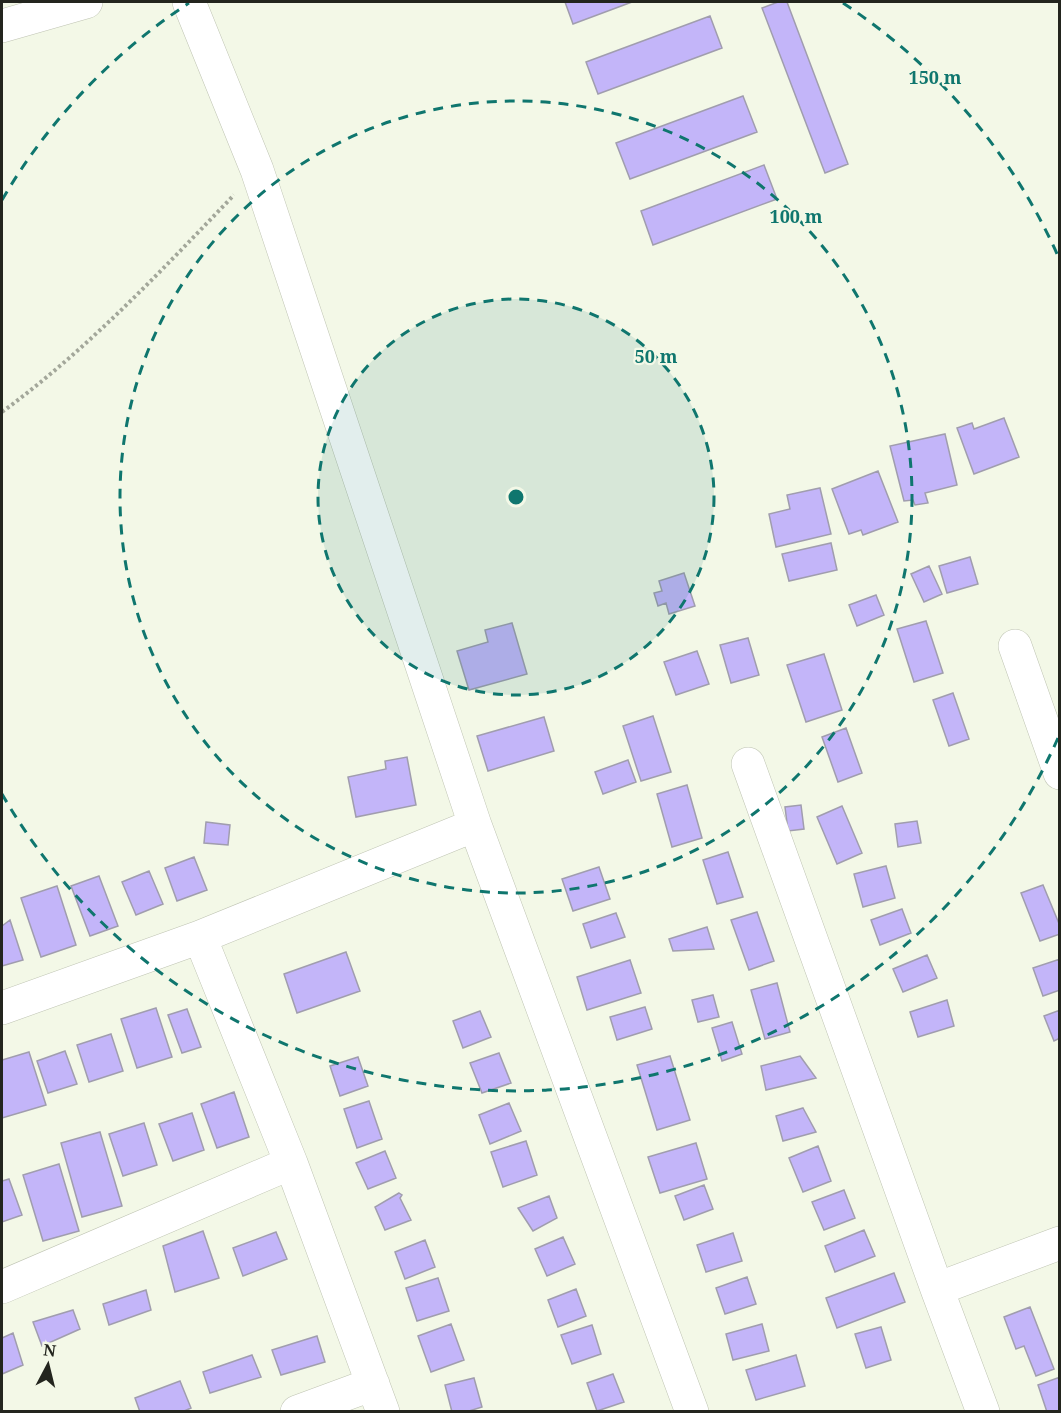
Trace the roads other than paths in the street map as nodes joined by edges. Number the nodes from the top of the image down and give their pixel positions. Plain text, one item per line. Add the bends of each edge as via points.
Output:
1 (86, 2) edge
2 (189, 2) edge
3 (2, 26) edge
4 (1015, 646) dead end
5 (748, 764) dead end
6 (1059, 773) edge
7 (475, 825) junction
8 (200, 937) junction
9 (2, 1008) edge
10 (291, 1163) junction
11 (1059, 1243) edge
12 (2, 1287) edge
13 (937, 1289) junction
14 (378, 1398) edge
15 (297, 1412) edge
16 (692, 1412) edge
17 (983, 1412) edge

1 - 3 street
2 - 7 street via 257,170
4 - 6 street
5 - 13 street
7 - 8 street
7 - 16 street
8 - 9 street
8 - 10 street
10 - 12 street
10 - 14 street
11 - 13 street
13 - 17 street
14 - 15 street

